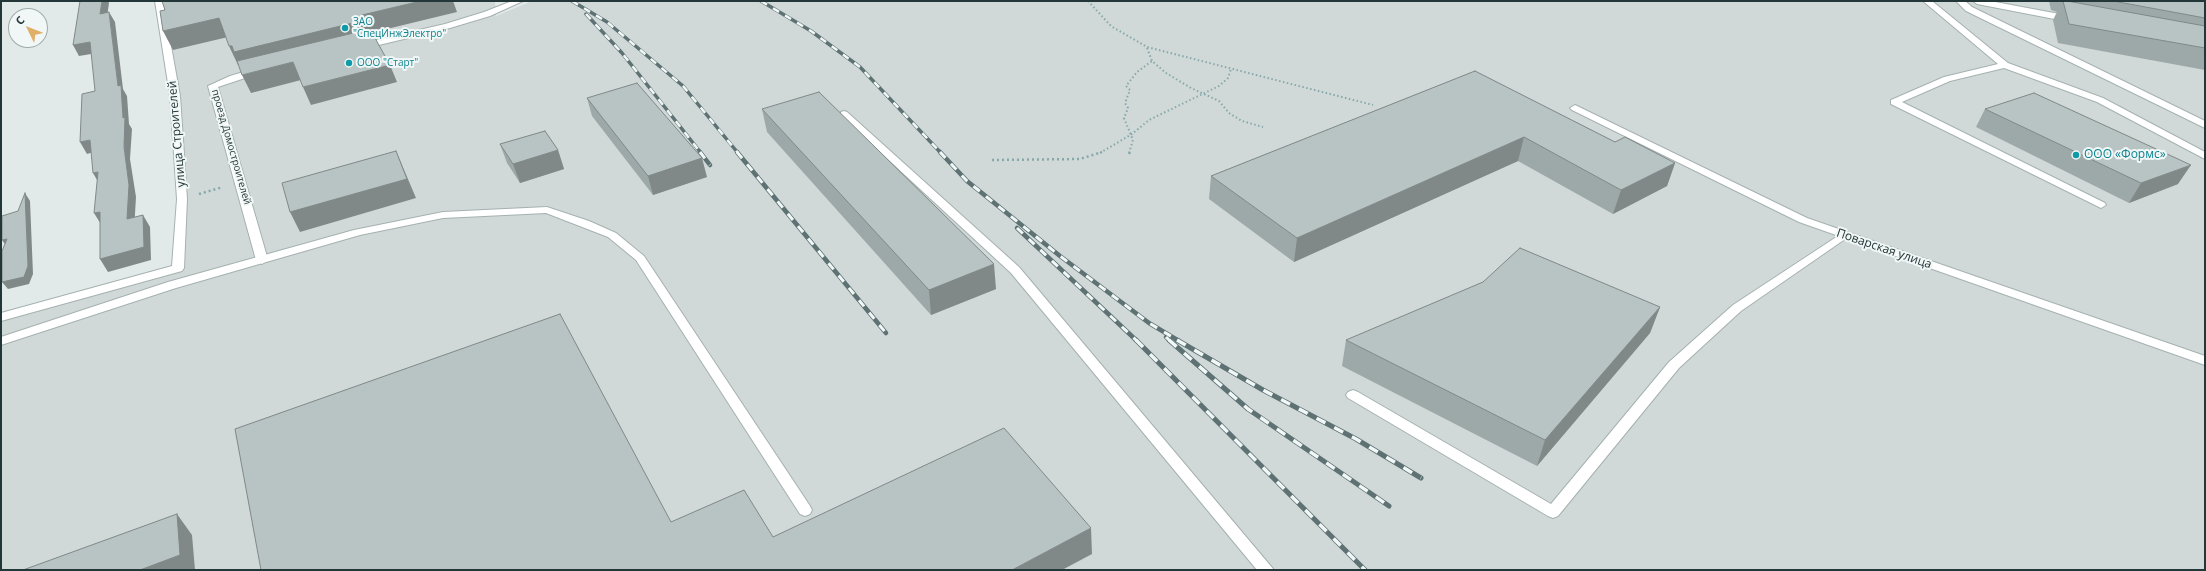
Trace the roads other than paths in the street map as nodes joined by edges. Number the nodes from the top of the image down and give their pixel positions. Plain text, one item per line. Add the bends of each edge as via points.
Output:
1 (158, 1) edge
2 (519, 1) edge
3 (1927, 1) edge
4 (1960, 1) edge
5 (1977, 1) edge
6 (2076, 20) edge
7 (350, 48) edge
8 (2005, 64) junction
9 (269, 68) edge
10 (1575, 108) dead end
11 (844, 114) edge
12 (2205, 125) edge
13 (2205, 156) edge
14 (2100, 205) dead end
15 (1844, 235) junction
16 (262, 259) junction
17 (1, 317) edge
18 (1, 341) edge
19 (2205, 361) edge
20 (1353, 395) dead end
21 (805, 510) dead end
22 (1266, 570) edge

1 - 17 street, улица Строителей via 175,96 182,199 178,268
2 - 7 street via 447,26
3 - 8 street
4 - 12 street via 1969,9
5 - 6 street
8 - 13 street via 2100,100
8 - 14 street via 1947,79 1894,102
9 - 16 street, проезд Домостроителей via 213,86
10 - 15 street, Поварская улица via 1803,220
11 - 22 street via 1015,270
15 - 19 street, Поварская улица
15 - 20 street via 1736,308 1674,366 1553,512
16 - 18 street
16 - 21 street via 358,232 443,215 547,210 612,235 640,258

